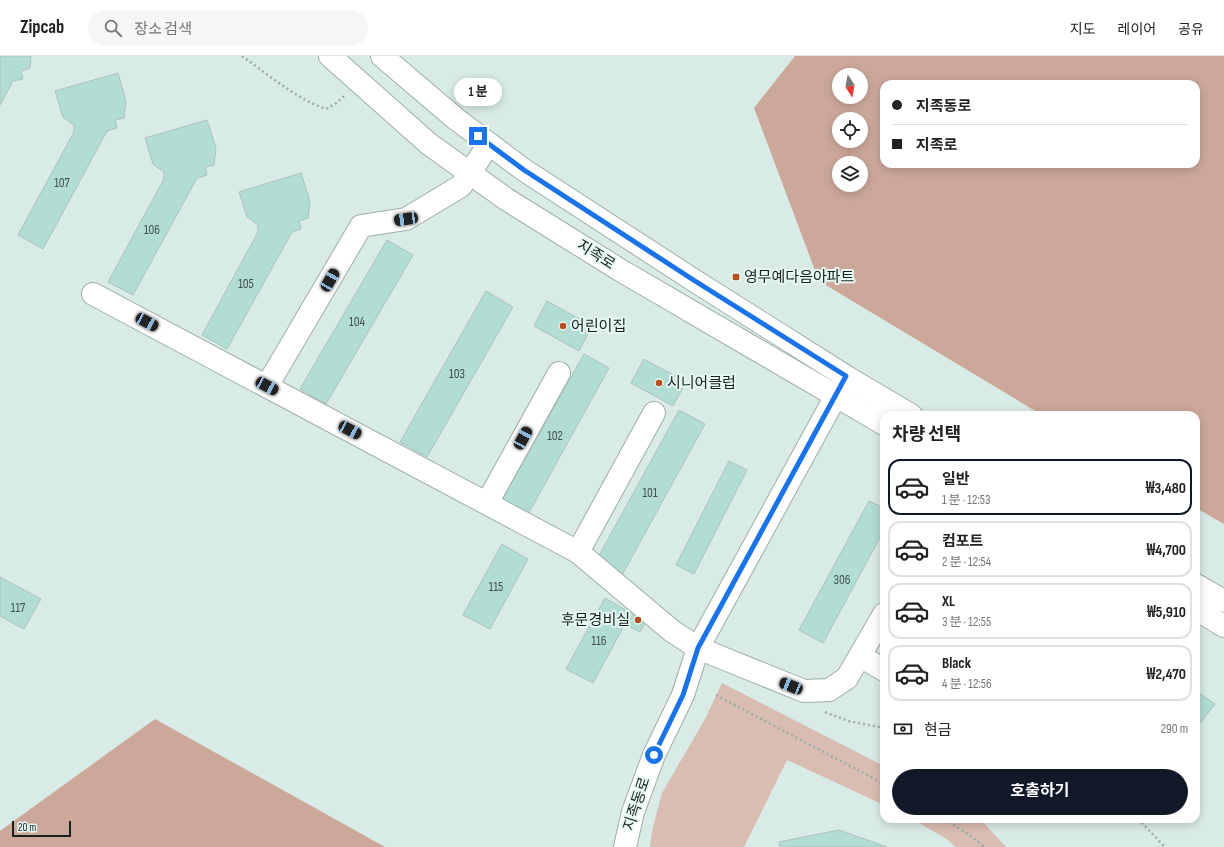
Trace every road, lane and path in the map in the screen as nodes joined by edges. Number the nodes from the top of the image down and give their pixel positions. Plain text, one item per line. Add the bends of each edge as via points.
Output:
1 (242, 56) edge
2 (330, 56) edge
3 (382, 56) edge
4 (358, 82) junction
5 (489, 144) junction
6 (470, 173) junction
7 (94, 294) dead end
8 (558, 373) dead end
9 (846, 376) junction
10 (267, 386) junction
11 (836, 396) junction
12 (904, 411) edge
13 (654, 413) dead end
14 (880, 422) edge
15 (487, 503) junction
16 (578, 552) junction
17 (1200, 587) edge
18 (1224, 601) edge
19 (1200, 611) edge
20 (880, 621) edge
21 (1224, 626) edge
22 (698, 648) junction
23 (860, 656) junction
24 (880, 668) edge
25 (716, 695) dead end
26 (819, 710) dead end
27 (880, 727) edge
28 (880, 782) edge
29 (951, 823) edge
30 (1142, 823) edge
31 (625, 847) edge
32 (984, 847) edge
33 (1165, 847) edge

1 - 4 path via 291,92 326,109 338,102
2 - 4 street, 지족로
3 - 5 street
4 - 6 street, 지족로 via 429,144
5 - 6 street
5 - 9 street via 524,170
6 - 10 street via 461,186 406,219 361,226
6 - 11 street, 지족로 via 506,199 620,270
7 - 10 street
8 - 15 street
9 - 11 street, 지족동로
9 - 12 street
10 - 15 street
11 - 14 street, 지족로
11 - 22 street, 지족동로
13 - 16 street
15 - 16 street
16 - 22 street via 672,631
17 - 18 street
19 - 21 street
20 - 23 street
22 - 23 street via 804,691 829,690 847,678
22 - 31 street, 지족동로 via 683,695 654,755 635,804
23 - 24 street
25 - 28 path
26 - 27 path via 848,721
29 - 32 path
30 - 33 path

